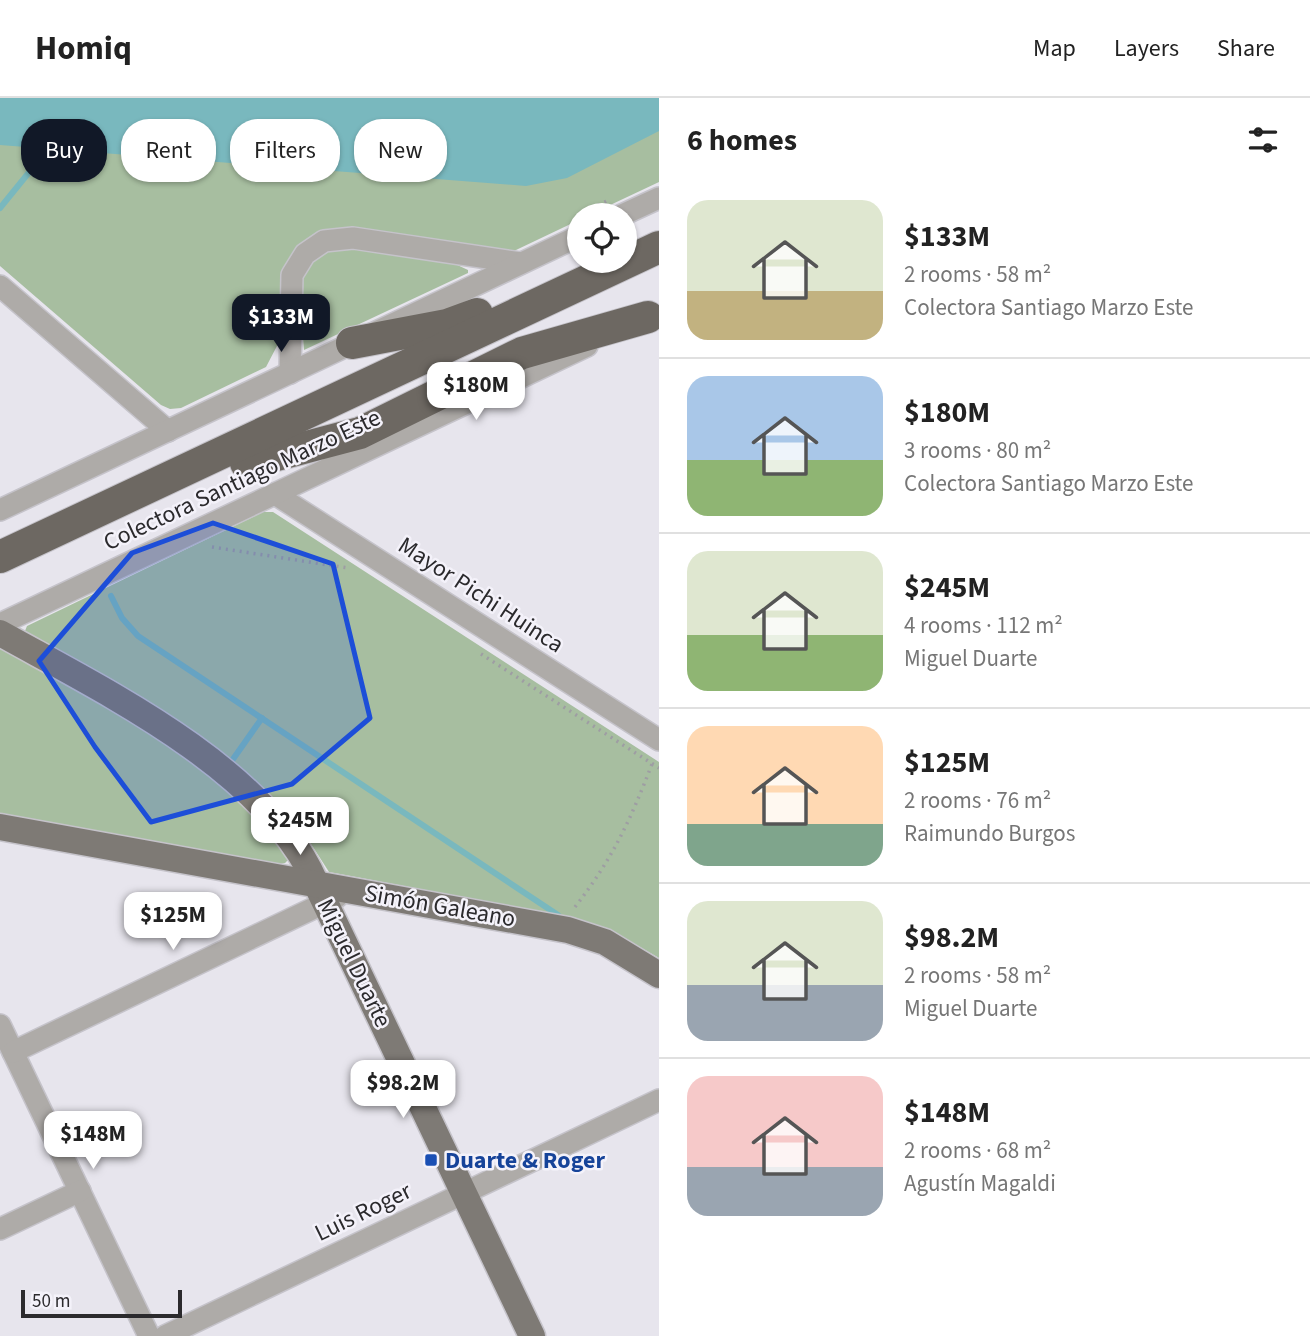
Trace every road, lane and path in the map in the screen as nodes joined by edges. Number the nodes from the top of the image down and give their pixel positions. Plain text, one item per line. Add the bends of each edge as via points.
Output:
1 (659, 198) edge
2 (637, 208) edge
3 (659, 234) edge
4 (567, 242) edge
5 (637, 242) edge
6 (659, 247) edge
7 (521, 263) junction
8 (659, 270) edge
9 (567, 273) edge
10 (0, 286) edge
11 (654, 315) edge
12 (352, 343) junction
13 (290, 373) junction
14 (168, 430) junction
15 (246, 463) junction
16 (275, 494) junction
17 (0, 510) edge
18 (209, 547) dead end
19 (0, 557) edge
20 (348, 568) dead end
21 (0, 578) edge
22 (0, 624) edge
23 (0, 633) edge
24 (477, 651) dead end
25 (659, 740) edge
26 (652, 764) junction
27 (659, 768) edge
28 (0, 827) edge
29 (321, 893) junction
30 (558, 928) junction
31 (659, 975) edge
32 (0, 1025) edge
33 (13, 1052) junction
34 (659, 1100) edge
35 (80, 1191) junction
36 (464, 1193) junction
37 (0, 1229) edge
38 (149, 1336) edge
39 (166, 1336) edge
40 (533, 1336) edge

1 - 2 street
3 - 5 highway
4 - 7 street
6 - 19 highway
7 - 12 street
7 - 13 street via 353,237 317,244 299,261 290,283
8 - 15 highway
9 - 12 highway via 454,324
10 - 14 street
11 - 15 highway via 522,353 360,433
11 - 16 street, Colectora Santiago Marzo Este
12 - 13 street
13 - 14 street
14 - 17 street
15 - 21 highway
16 - 22 street, Colectora Santiago Marzo Este
16 - 25 street, Mayor Pichi Huinca
18 - 20 path
23 - 29 main road, Miguel Duarte via 132,706 201,754 278,824
24 - 26 path
26 - 27 path
26 - 30 path via 619,845
28 - 29 main road, Simón Galeano
29 - 30 main road, Simón Galeano via 352,890
29 - 33 street
29 - 36 main road, Miguel Duarte
30 - 31 main road, Simón Galeano via 590,935
32 - 33 street
33 - 35 street
34 - 36 street, Luis Roger
35 - 37 street
35 - 38 street
36 - 39 street, Luis Roger
36 - 40 main road, Miguel Duarte

